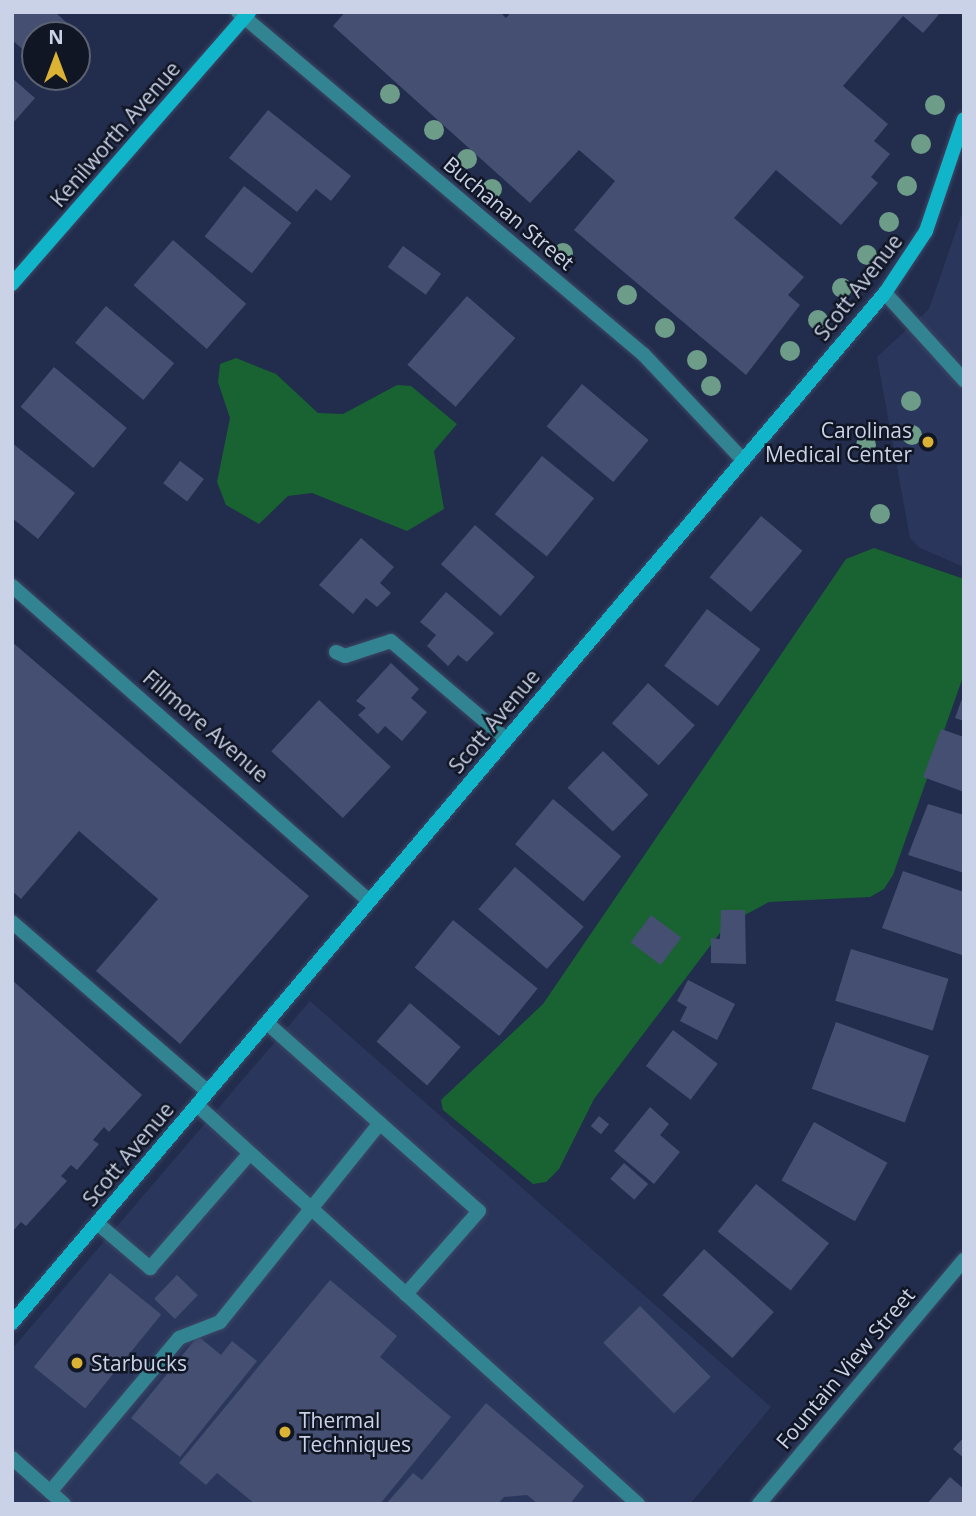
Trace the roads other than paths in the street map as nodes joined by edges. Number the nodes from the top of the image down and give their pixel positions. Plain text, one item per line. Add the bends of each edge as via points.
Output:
1 (244, 14) edge
2 (964, 120) edge
3 (12, 284) edge
4 (885, 293) junction
5 (964, 380) edge
6 (742, 458) junction
7 (12, 586) edge
8 (336, 652) dead end
9 (506, 739) junction
10 (369, 901) junction
11 (12, 922) edge
12 (267, 1023) junction
13 (208, 1092) junction
14 (197, 1105) junction
15 (380, 1123) junction
16 (250, 1153) junction
17 (311, 1208) junction
18 (97, 1223) junction
19 (964, 1260) edge
20 (406, 1294) junction
21 (12, 1323) edge
22 (12, 1458) edge
23 (50, 1492) junction
24 (625, 1492) junction
25 (64, 1504) edge
26 (614, 1504) edge
27 (638, 1504) edge
28 (759, 1504) edge

1 - 3 main road, Kenilworth Avenue
1 - 6 street, Buchanan Street via 644,355
2 - 4 main road, Scott Avenue via 926,231
4 - 5 street
4 - 6 main road, Scott Avenue
6 - 9 main road, Scott Avenue
7 - 10 street, Fillmore Avenue
8 - 9 street via 345,656 391,641
9 - 10 main road, Scott Avenue
10 - 12 main road, Scott Avenue
11 - 13 street
12 - 13 main road, Scott Avenue
12 - 15 street
13 - 14 main road, Scott Avenue
14 - 16 street
14 - 18 main road, Scott Avenue
15 - 17 street
15 - 20 street via 479,1211
16 - 17 street
16 - 18 street via 150,1268
17 - 20 street
17 - 23 street via 220,1322 179,1338
18 - 21 main road, Scott Avenue
19 - 28 street, Fountain View Street
20 - 24 street
22 - 23 street
23 - 25 street
24 - 26 street
24 - 27 street

